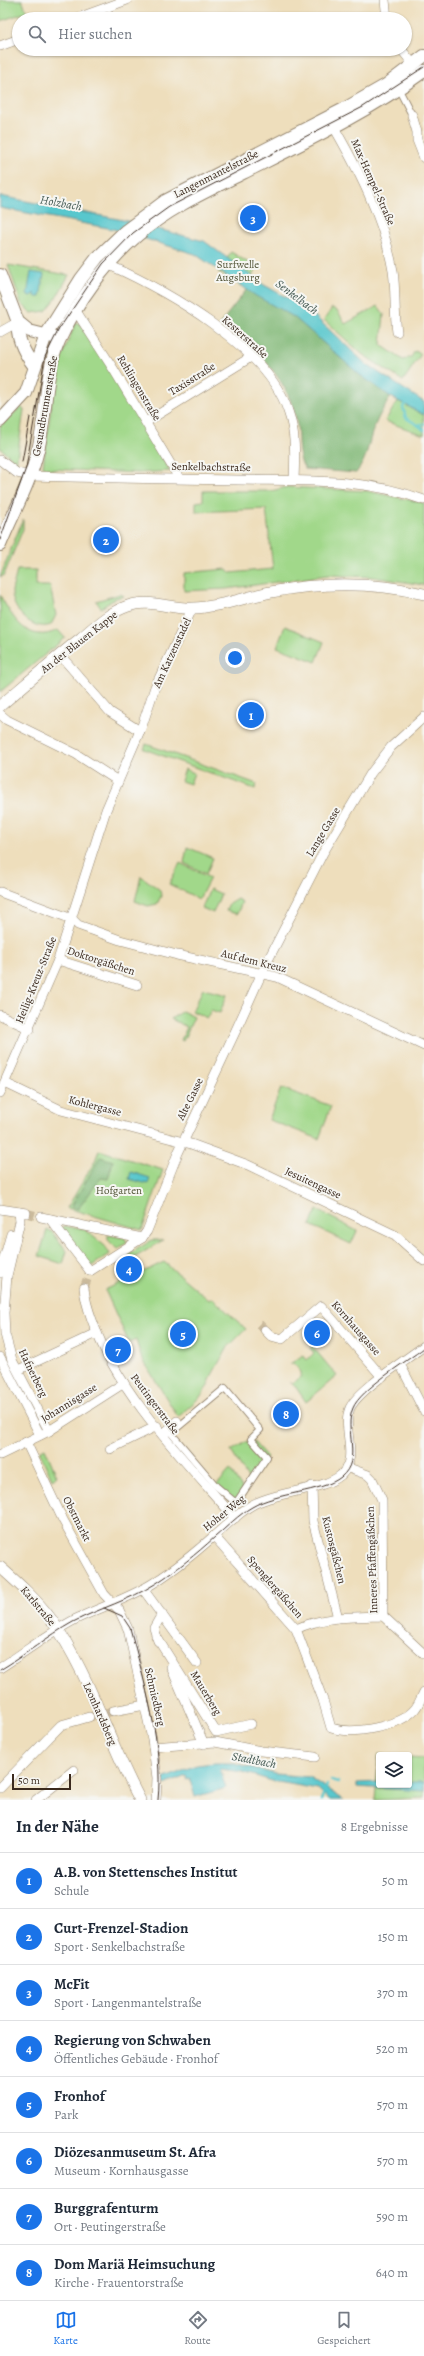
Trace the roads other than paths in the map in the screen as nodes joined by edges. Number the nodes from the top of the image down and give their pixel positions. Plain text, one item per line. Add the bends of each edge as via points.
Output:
1 (128, 0) edge
2 (385, 0) edge
3 (95, 12) edge
4 (386, 12) edge
5 (12, 42) edge
6 (0, 46) edge
7 (407, 56) edge
8 (424, 56) edge
9 (413, 64) junction
10 (424, 72) edge
11 (399, 90) junction
12 (412, 115) joint
13 (332, 122) junction
14 (424, 158) edge
15 (109, 265) junction
16 (0, 275) edge
17 (76, 311) junction
18 (18, 322) junction
19 (0, 332) edge
20 (397, 332) dead end
21 (46, 335) junction
22 (60, 340) junction
23 (251, 357) junction
24 (34, 366) junction
25 (0, 421) edge
26 (146, 422) junction
27 (0, 460) edge
28 (17, 473) junction
29 (31, 476) junction
30 (179, 478) junction
31 (294, 480) junction
32 (24, 494) junction
33 (424, 500) edge
34 (0, 545) edge
35 (424, 594) edge
36 (192, 608) junction
37 (60, 655) junction
38 (0, 706) edge
39 (0, 714) edge
40 (424, 717) edge
41 (140, 731) junction
42 (118, 781) junction
43 (0, 892) edge
44 (72, 919) junction
45 (58, 960) junction
46 (262, 972) junction
47 (137, 985) dead end
48 (0, 1015) edge
49 (30, 1029) junction
50 (424, 1046) edge
51 (5, 1083) junction
52 (0, 1093) edge
53 (183, 1142) junction
54 (0, 1209) edge
55 (22, 1212) junction
56 (142, 1238) junction
57 (424, 1261) edge
58 (0, 1273) edge
59 (84, 1288) tunnel mouth
60 (97, 1333) junction
61 (268, 1333) tunnel mouth
62 (424, 1346) edge
63 (0, 1357) edge
64 (400, 1364) junction
65 (18, 1370) junction
66 (382, 1377) junction
67 (124, 1383) junction
68 (225, 1388) joint
69 (424, 1411) edge
70 (177, 1421) dead end
71 (157, 1426) junction
72 (49, 1430) junction
73 (40, 1435) junction
74 (164, 1435) junction
75 (26, 1442) junction
76 (110, 1449) dead end
77 (0, 1455) edge
78 (346, 1467) junction
79 (312, 1486) junction
80 (235, 1518) junction
81 (214, 1536) junction
82 (0, 1567) edge
83 (143, 1589) junction
84 (113, 1604) junction
85 (162, 1614) junction
86 (383, 1616) junction
87 (338, 1618) junction
88 (296, 1629) junction
89 (58, 1630) junction
90 (156, 1636) junction
91 (424, 1654) edge
92 (197, 1663) dead end
93 (0, 1668) edge
94 (424, 1692) edge
95 (145, 1705) junction
96 (112, 1711) tunnel mouth
97 (89, 1717) tunnel mouth
98 (251, 1724) dead end
99 (204, 1744) junction
100 (153, 1747) junction
101 (315, 1757) dead end
102 (74, 1770) dead end
103 (0, 1788) edge
104 (36, 1800) edge
105 (140, 1800) edge
106 (156, 1800) edge

1 - 3 street
2 - 4 street
5 - 6 street
7 - 9 street
8 - 9 main road, Langenmantelstraße
9 - 13 main road, Langenmantelstraße
10 - 11 main road, Langenmantelstraße
11 - 12 street
11 - 13 main road, Langenmantelstraße
12 - 14 street
13 - 15 main road, Langenmantelstraße via 191,199 149,226
13 - 20 street, Max-Hempel-Straße via 358,174 383,234 393,272
13 - 21 main road, Langenmantelstraße via 173,196 135,222 97,258
15 - 17 main road, Langenmantelstraße
15 - 23 street, Kesterstraße via 194,311 237,343
16 - 18 main road
17 - 22 main road, Langenmantelstraße
17 - 26 street, Rehlingenstraße
18 - 19 street
18 - 21 main road via 29,331
18 - 24 main road via 17,330 27,356
21 - 22 main road
21 - 24 main road, Langenmantelstraße
22 - 29 main road, Gesundbrunnenstraße via 48,381 43,428
23 - 26 street, Taxisstraße
23 - 31 street, Kesterstraße via 269,376 288,410 293,429
24 - 25 main road, Langenmantelstraße via 26,393
26 - 30 street, Rehlingenstraße
27 - 28 street, Senkelbachstraße
28 - 29 street, Senkelbachstraße
28 - 32 street
29 - 30 street, Senkelbachstraße
29 - 32 main road, Gesundbrunnenstraße
30 - 31 street, Senkelbachstraße
31 - 33 street, Senkelbachstraße via 369,486 401,491
32 - 34 main road, Gesundbrunnenstraße
35 - 36 street, Am Katzenstadel via 373,586 336,584 269,592 227,604
36 - 37 street, An der Blauen Kappe via 150,603 128,606 100,623
36 - 41 street, Am Katzenstadel via 155,687
37 - 38 street, An der Blauen Kappe
37 - 41 street via 110,712
39 - 42 street via 6,720 76,754
40 - 46 street, Lange Gasse via 391,747 371,773 323,853
41 - 42 street, Am Katzenstadel
42 - 44 street, Am Katzenstadel via 101,824
43 - 44 street, Auf dem Kreuz
44 - 45 street, Heilig-Kreuz-Straße
44 - 46 street, Auf dem Kreuz via 78,925 120,940 177,955
45 - 47 street, Doktorgäßchen
45 - 49 street, Heilig-Kreuz-Straße
46 - 50 street, Auf dem Kreuz via 291,982
46 - 53 street, Alte Gasse
48 - 49 street
49 - 51 street, Heilig-Kreuz-Straße
51 - 52 street, Heilig-Kreuz-Straße
51 - 53 street, Kohlergasse via 61,1110
53 - 56 street, Alte Gasse
53 - 57 street, Jesuitengasse via 248,1165 395,1235
54 - 55 street
55 - 58 street
55 - 65 street, Hafnerberg via 7,1276 4,1313 8,1349
56 - 56 street via 45,1218 89,1272
59 - 60 street, Peutingerstraße via 84,1298
60 - 65 street
60 - 67 street, Peutingerstraße via 104,1351
61 - 66 street, Kornhausgasse via 282,1338 321,1306
62 - 64 street
63 - 73 street
64 - 66 street
64 - 69 street
65 - 72 street, Hafnerberg
66 - 78 street via 351,1406 348,1424 350,1454
67 - 71 street, Peutingerstraße
67 - 72 street, Johannisgasse
68 - 68 street via 260,1430 251,1439 266,1457 236,1503 216,1486 171,1433
70 - 74 street
71 - 74 street, Peutingerstraße
71 - 76 street
72 - 73 street, Johannisgasse
73 - 75 street, Johannisgasse
74 - 80 street, Peutingerstraße via 198,1478
75 - 77 street, Johannisgasse
75 - 84 street, Obstmarkt via 63,1520 104,1594
78 - 79 street, Hoher Weg via 334,1479
78 - 86 street, Inneres Pfaffengäßchen via 368,1475 382,1500
79 - 80 street, Hoher Weg via 264,1500 246,1508
79 - 87 street, Kustosgäßchen via 313,1521
80 - 81 street, Hoher Weg
81 - 83 street, Hoher Weg via 172,1570
81 - 88 street, Spenglergäßchen
82 - 89 street, Karlstraße via 37,1602
83 - 84 street, Hoher Weg
83 - 85 street
84 - 89 street, Hoher Weg via 80,1617
84 - 95 street, Schmiedberg via 119,1610 128,1629
85 - 90 street via 154,1628
85 - 92 street
86 - 87 street
86 - 91 street, Inneres Pfaffengäßchen
87 - 88 street via 312,1622
88 - 94 street, Spenglergäßchen via 331,1728 372,1729 385,1726 415,1709
89 - 93 street, Hoher Weg
89 - 105 street, Leonhardsberg via 82,1674
90 - 98 street, Mauerberg via 216,1732
90 - 99 street, Mauerberg
95 - 96 street
95 - 100 street, Schmiedberg
97 - 103 street via 65,1723
99 - 100 street
99 - 101 street via 221,1743 261,1751
100 - 106 street, Schmiedberg via 157,1778
102 - 104 street

